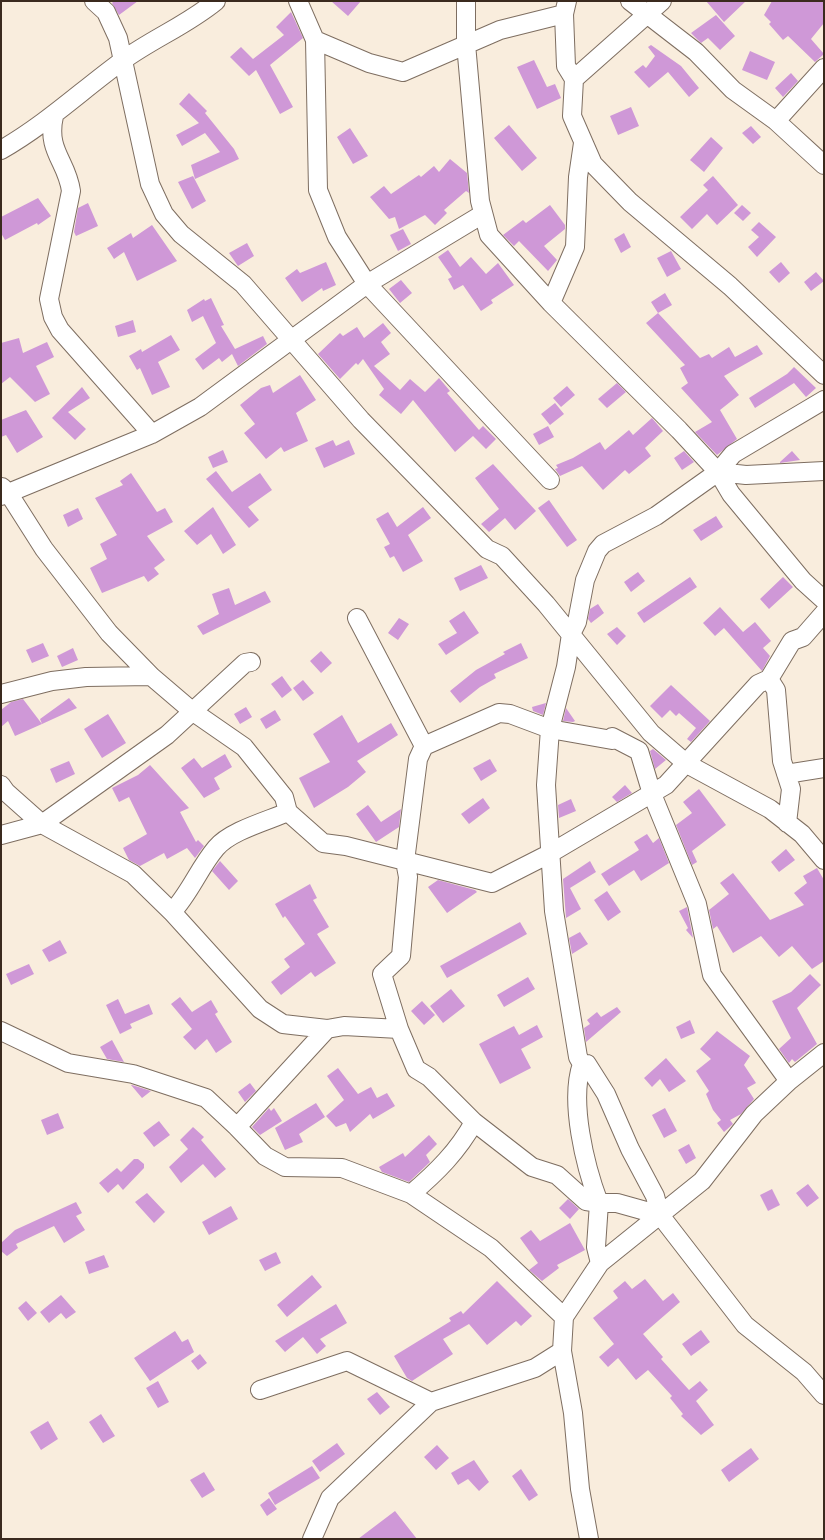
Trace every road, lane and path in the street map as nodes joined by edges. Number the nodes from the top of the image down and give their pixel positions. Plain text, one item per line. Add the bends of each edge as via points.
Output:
1 (94, 1) edge
2 (216, 1) edge
3 (298, 1) edge
4 (466, 1) edge
5 (630, 1) edge
6 (662, 1) edge
7 (566, 8) edge
8 (647, 15) junction
9 (316, 40) junction
10 (466, 44) junction
11 (122, 61) junction
12 (824, 68) edge
13 (574, 79) junction
14 (54, 116) junction
15 (776, 121) junction
16 (584, 142) junction
17 (1, 150) edge
18 (824, 165) edge
19 (482, 214) junction
20 (367, 284) junction
21 (551, 304) junction
22 (291, 341) junction
23 (824, 375) edge
24 (824, 400) edge
25 (152, 434) junction
26 (824, 471) edge
27 (718, 472) junction
28 (550, 480) dead end
29 (4, 492) edge
30 (824, 600) edge
31 (824, 613) edge
32 (357, 618) dead end
33 (571, 634) junction
34 (251, 662) dead end
35 (151, 676) junction
36 (770, 679) junction
37 (1, 694) edge
38 (192, 712) junction
39 (550, 729) junction
40 (424, 746) junction
41 (687, 764) junction
42 (824, 768) edge
43 (786, 774) junction
44 (1, 785) edge
45 (652, 794) junction
46 (288, 812) junction
47 (787, 823) junction
48 (42, 824) junction
49 (1, 835) edge
50 (549, 854) junction
51 (824, 860) edge
52 (405, 861) junction
53 (172, 912) junction
54 (327, 1029) junction
55 (399, 1029) junction
56 (1, 1031) edge
57 (824, 1053) edge
58 (582, 1064) junction
59 (789, 1081) junction
60 (474, 1122) junction
61 (238, 1127) junction
62 (412, 1194) junction
63 (599, 1203) junction
64 (660, 1215) junction
65 (600, 1263) junction
66 (564, 1317) junction
67 (562, 1351) junction
68 (260, 1390) dead end
69 (824, 1395) edge
70 (431, 1402) junction
71 (312, 1539) edge
72 (589, 1539) edge

1 - 11 street via 106,12 118,38
2 - 11 street
3 - 9 street
4 - 10 street
5 - 8 street
6 - 8 street
7 - 10 street
7 - 13 street via 566,66
8 - 13 street
8 - 15 street via 696,52 733,90
9 - 10 street via 369,63 403,72
9 - 20 street via 318,190 337,237
10 - 19 street
11 - 14 street
11 - 22 street via 150,184 164,214 181,234 243,284
12 - 15 street
13 - 16 street via 572,116
14 - 17 street
14 - 25 street via 51,137 71,191 49,299 53,317 60,330
15 - 18 street
16 - 21 street via 578,177 575,247
16 - 23 street via 593,164 630,202 730,286
19 - 20 street
19 - 21 street via 489,235
20 - 22 street
20 - 28 street
21 - 27 street
22 - 25 street via 200,407
22 - 33 street via 361,420 487,549 502,556
24 - 27 street via 733,454
25 - 29 street
26 - 27 street via 746,475
27 - 30 street via 731,494 803,581
27 - 33 street via 656,516 603,544 596,551
29 - 35 street via 109,633
31 - 36 street via 803,637 792,641
32 - 40 street
33 - 39 street
33 - 41 street via 651,733
34 - 38 street via 245,663
35 - 37 street via 69,679
35 - 38 street
36 - 41 street via 758,684
36 - 43 street via 776,690
38 - 46 street via 244,746 284,798
38 - 48 street via 167,734
39 - 40 street via 499,713
39 - 45 street via 612,740 612,737 639,750
39 - 50 street via 546,785
40 - 52 street via 418,759
41 - 45 street
41 - 47 street via 770,809
42 - 43 street
43 - 47 street via 791,789
44 - 48 street
45 - 50 street
45 - 59 street via 697,904 712,975
46 - 52 street via 323,844 346,846
46 - 53 street via 243,830 217,847
47 - 51 street via 802,834
48 - 49 street
48 - 53 street via 133,874
50 - 52 street via 492,883
50 - 58 street via 554,910 578,1057
52 - 55 street via 408,877 401,956 382,974
53 - 54 street via 260,1009 283,1024
54 - 55 street via 344,1026
54 - 61 street
55 - 60 street via 416,1069 429,1077
56 - 61 street via 68,1062 133,1074 206,1098
57 - 59 street
58 - 63 street via 577,1078 582,1148
58 - 64 street via 587,1064 606,1094 655,1196
59 - 64 street via 754,1114 702,1181
60 - 62 street via 449,1160
60 - 63 street via 532,1166 557,1175 586,1201
61 - 62 street via 266,1156 285,1167 342,1168
62 - 66 street via 491,1248
63 - 64 street via 617,1202
63 - 65 street via 596,1247
64 - 65 street
64 - 69 street via 745,1325 804,1372
65 - 66 street
66 - 67 street
67 - 70 street via 535,1368
67 - 72 street
68 - 70 street via 347,1360
70 - 71 street via 330,1498

